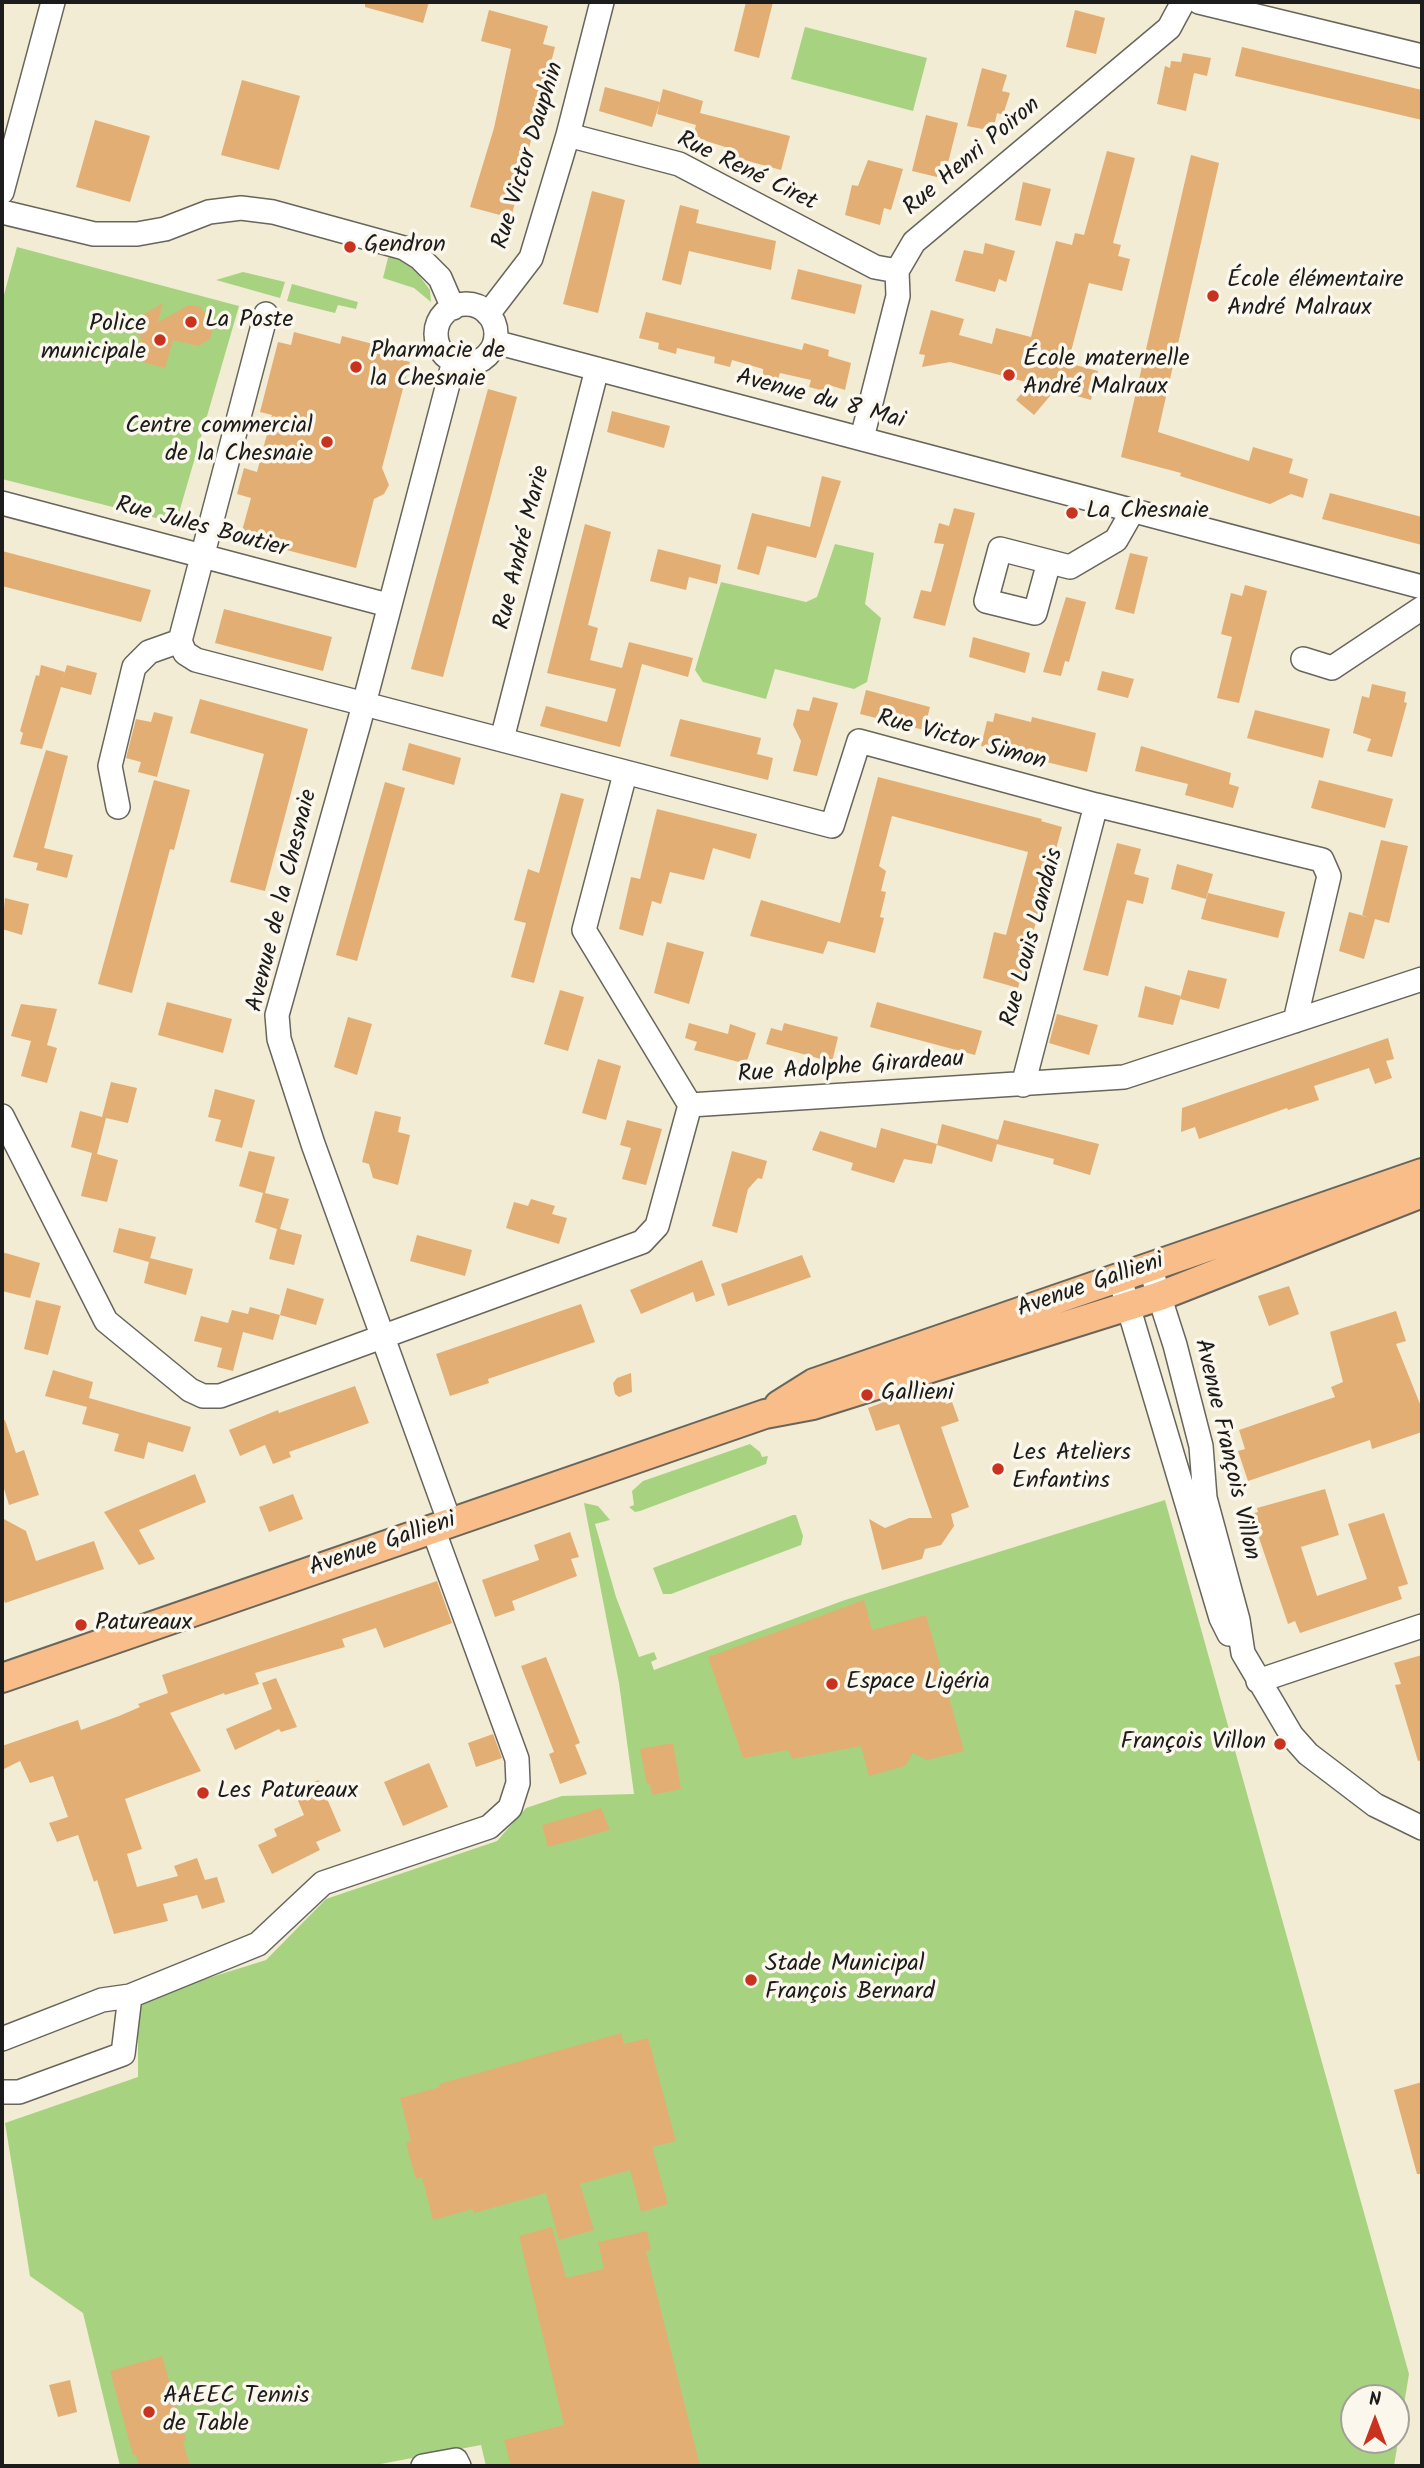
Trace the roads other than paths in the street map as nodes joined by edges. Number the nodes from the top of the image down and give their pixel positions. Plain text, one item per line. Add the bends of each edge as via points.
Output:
1 (53, 2) edge
2 (602, 2) edge
3 (1183, 2) edge
4 (1199, 2) edge
5 (1422, 56) edge
6 (568, 135) junction
7 (2, 192) edge
8 (2, 212) edge
9 (897, 271) junction
10 (453, 308) junction
11 (266, 314) dead end
12 (488, 314) junction
13 (495, 342) junction
14 (454, 361) junction
15 (597, 369) junction
16 (862, 438) junction
17 (2, 503) edge
18 (1132, 512) junction
19 (201, 557) junction
20 (1049, 562) dead end
21 (1422, 587) edge
22 (388, 605) junction
23 (1422, 608) edge
24 (180, 641) junction
25 (1303, 659) dead end
26 (363, 705) junction
27 (502, 740) junction
28 (625, 774) junction
29 (1096, 805) junction
30 (118, 807) dead end
31 (1422, 979) edge
32 (1295, 1021) junction
33 (1023, 1084) junction
34 (690, 1105) junction
35 (2, 1115) edge
36 (1422, 1172) edge
37 (1422, 1193) edge
38 (1150, 1267) junction
39 (1119, 1277) junction
40 (1160, 1296) junction
41 (1129, 1305) junction
42 (383, 1337) junction
43 (765, 1414) junction
44 (441, 1526) junction
45 (1422, 1626) edge
46 (1241, 1647) junction
47 (2, 1678) edge
48 (1258, 1681) junction
49 (1422, 1828) edge
50 (131, 1996) junction
51 (2, 2039) edge
52 (2, 2092) edge
53 (423, 2466) edge
54 (459, 2466) edge

1 - 7 street
2 - 6 street, Rue Victor Dauphin
3 - 9 street, Rue Henri Poiron via 1169,28 914,242
4 - 5 street
6 - 9 street, Rue René Ciret via 679,164 875,267
6 - 12 street, Rue Victor Dauphin via 531,258
8 - 10 street via 94,234 165,229 217,210 273,212 404,248 440,278
9 - 16 street, Rue Henri Poiron via 898,296
10 - 12 street via 472,305
10 - 14 street via 440,320 436,335 440,349
11 - 19 street
12 - 13 street via 496,329
13 - 14 street via 482,360
13 - 15 street, Avenue du 8 Mai
14 - 22 street, Avenue de la Chesnaie
15 - 16 street, Avenue du 8 Mai
15 - 27 street, Rue André Marie
16 - 18 street, Avenue du 8 Mai
17 - 19 street, Rue Jules Boutier
18 - 20 street via 1116,540 1070,567
18 - 21 street, Avenue du 8 Mai
19 - 22 street, Rue Jules Boutier
19 - 24 street
22 - 26 street, Avenue de la Chesnaie
23 - 25 street via 1332,668
24 - 26 street, Rue Victor Simon via 185,653 204,663
24 - 30 street via 149,652 134,667 110,766
26 - 27 street, Rue Victor Simon
26 - 42 street, Avenue de la Chesnaie via 277,1015 279,1039 313,1144
27 - 28 street, Rue Victor Simon
28 - 29 street, Rue Victor Simon via 832,826 859,741
28 - 34 street via 584,930
29 - 32 street, Rue Victor Simon via 1322,860 1329,876
29 - 33 street, Rue Louis Landais
31 - 32 street, Rue Adolphe Girardeau
32 - 33 street, Rue Adolphe Girardeau via 1124,1077
33 - 34 street, Rue Adolphe Girardeau
34 - 42 street via 657,1226 642,1242
35 - 42 street via 106,1321 190,1390 220,1396
36 - 38 main road, Avenue Gallieni
37 - 40 main road, Avenue Gallieni
38 - 39 main road, Avenue Gallieni
38 - 40 street, Avenue François Villon
39 - 41 street, Avenue François Villon
39 - 43 main road, Avenue Gallieni via 814,1383
40 - 41 main road, Avenue Gallieni
40 - 46 street, Avenue François Villon via 1201,1446 1205,1498
41 - 43 main road, Avenue Gallieni via 813,1405
41 - 46 street, Avenue François Villon via 1222,1618
42 - 44 street, Avenue de la Chesnaie
43 - 44 main road, Avenue Gallieni
44 - 47 main road, Avenue Gallieni
44 - 50 street, Avenue de la Chesnaie via 517,1759 518,1783 510,1808 489,1827 323,1883 258,1944
45 - 48 street
46 - 48 street, Avenue François Villon
48 - 49 street, Avenue François Villon via 1293,1736 1315,1760 1385,1811
50 - 51 street, Avenue de la Chesnaie via 102,2000
50 - 52 street via 123,2054 19,2092
53 - 54 street via 456,2460

